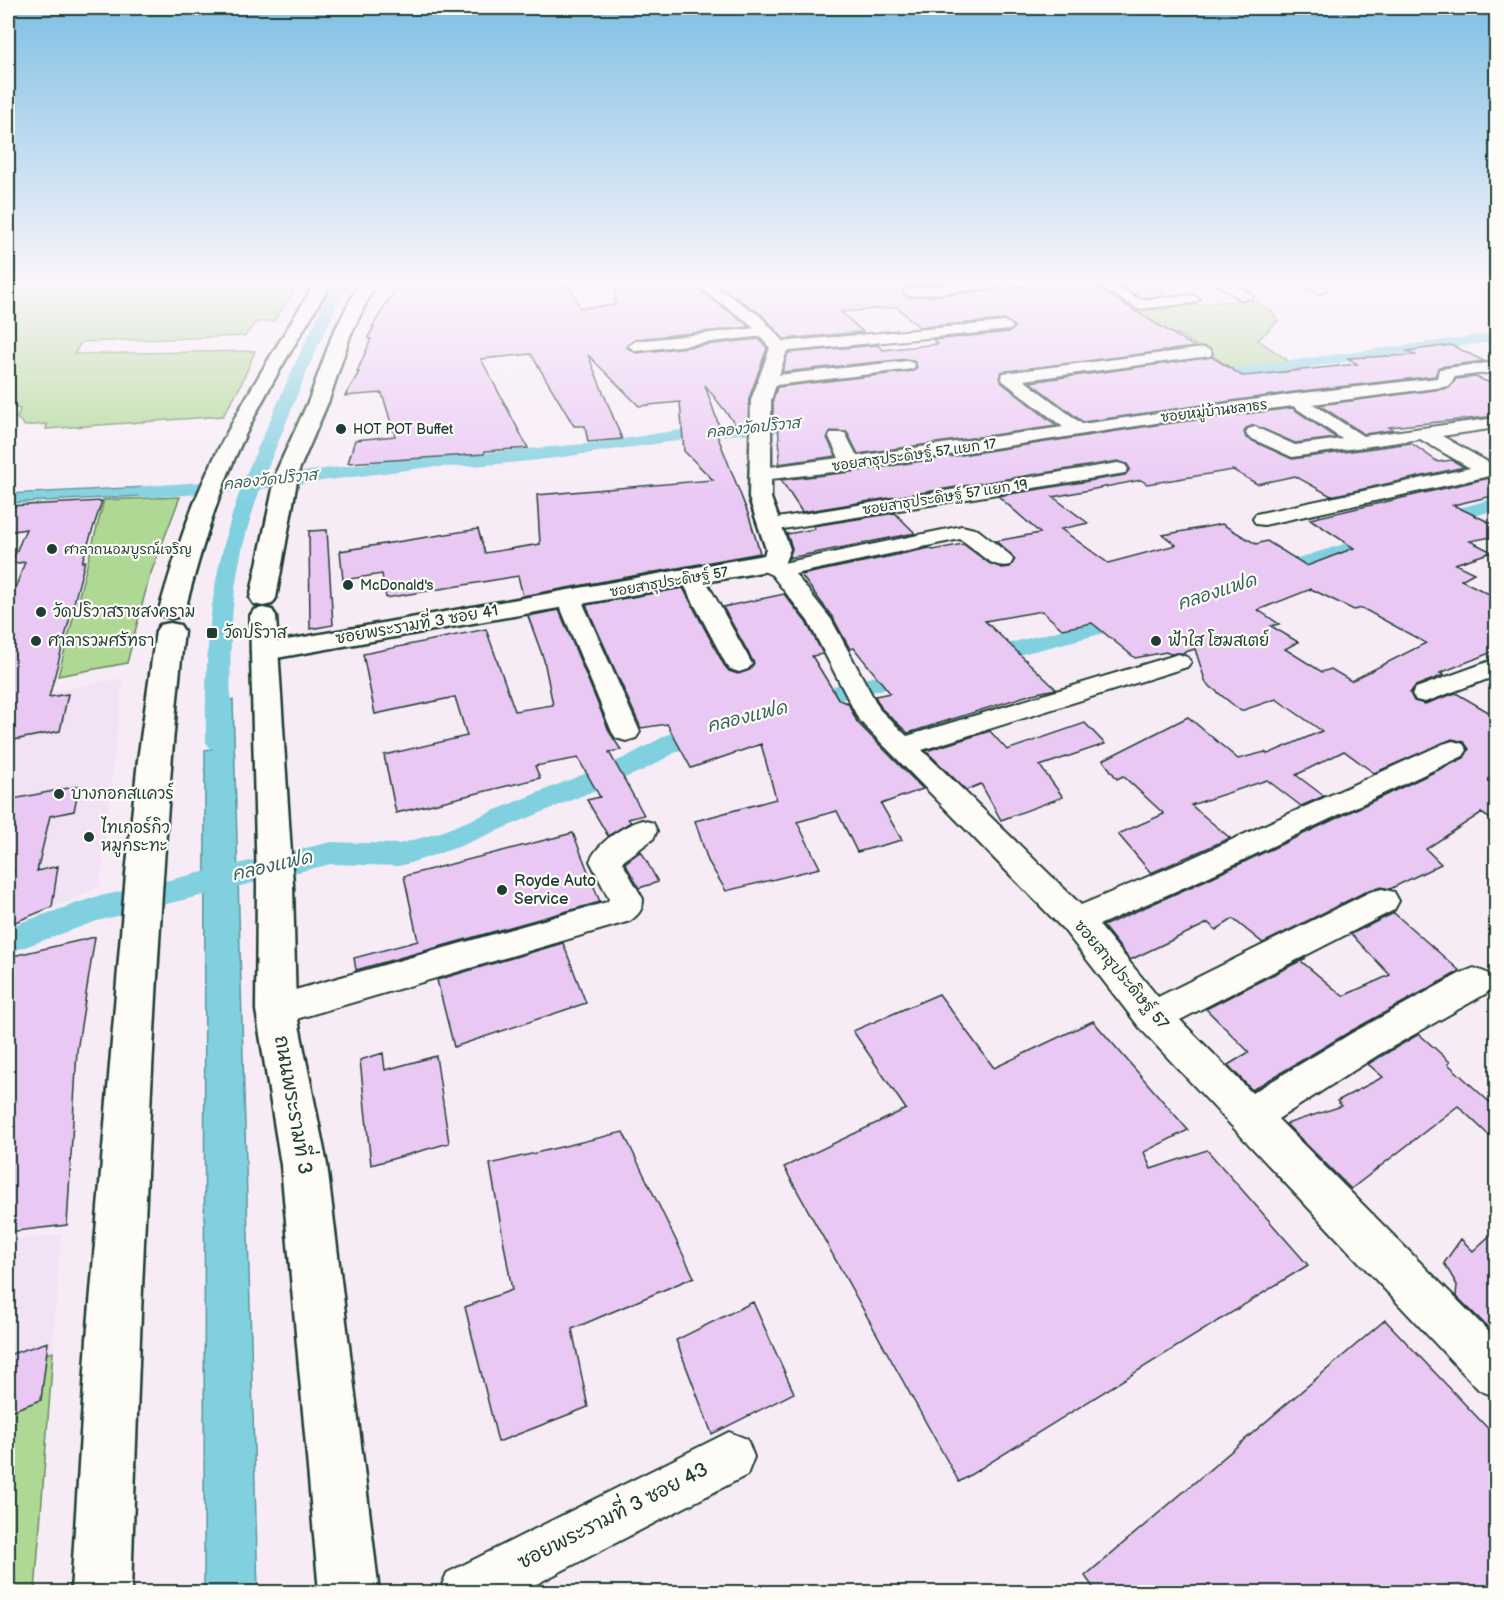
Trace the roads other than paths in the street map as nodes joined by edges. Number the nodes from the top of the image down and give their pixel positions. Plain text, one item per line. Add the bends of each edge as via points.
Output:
1 (280, 355) edge
2 (335, 355) edge
3 (777, 355) edge
4 (1190, 355) edge
5 (907, 366) dead end
6 (1497, 367) edge
7 (768, 381) junction
8 (1294, 399) junction
9 (1497, 423) edge
10 (1072, 431) junction
11 (1255, 433) dead end
12 (1423, 433) junction
13 (838, 438) dead end
14 (1358, 441) junction
15 (850, 464) junction
16 (1118, 469) dead end
17 (762, 474) junction
18 (1264, 519) dead end
19 (771, 525) junction
20 (1002, 560) dead end
21 (774, 567) junction
22 (693, 579) junction
23 (569, 599) junction
24 (265, 652) junction
25 (1179, 662) dead end
26 (739, 664) dead end
27 (1497, 667) edge
28 (1469, 678) junction
29 (1497, 693) edge
30 (1425, 694) dead end
31 (626, 732) dead end
32 (901, 747) junction
33 (1453, 750) dead end
34 (642, 831) dead end
35 (1382, 901) dead end
36 (1076, 921) junction
37 (1473, 983) dead end
38 (276, 1010) junction
39 (1153, 1017) junction
40 (1249, 1116) junction
41 (1497, 1373) edge
42 (729, 1457) dead end
43 (101, 1593) edge
44 (349, 1593) edge
45 (466, 1593) edge

1 - 43 main road via 211,487 191,542 171,621 142,895
2 - 24 main road, ถนนพระรามที่ 3 via 286,478 263,607
3 - 7 main road
4 - 10 street via 1009,377
5 - 7 street
6 - 8 street, ซอยหมู่บ้านชลาธร via 1445,373 1443,382
7 - 17 main road via 761,400
8 - 10 street, ซอยหมู่บ้านชลาธร
8 - 14 street
9 - 12 street
10 - 15 street, ซอยสาธุประดิษฐ์ 57 แยก 17
11 - 14 street via 1292,451
12 - 14 street
12 - 18 street via 1485,471
13 - 15 street
15 - 17 street, ซอยสาธุประดิษฐ์ 57 แยก 17
16 - 19 street, ซอยสาธุประดิษฐ์ 57 แยก 19
17 - 19 main road via 760,498
19 - 21 main road via 778,549
20 - 21 street via 962,532
21 - 22 main road, ซอยสาธุประดิษฐ์ 57
21 - 32 street, ซอยสาธุประดิษฐ์ 57 via 819,619 869,714
22 - 23 main road, ซอยสาธุประดิษฐ์ 57
22 - 26 street
23 - 24 main road, ซอยพระรามที่ 3 ซอย 41
23 - 31 street
24 - 38 main road, ถนนพระรามที่ 3
25 - 32 street
27 - 28 street
28 - 29 street
28 - 30 street
32 - 36 street, ซอยสาธุประดิษฐ์ 57
33 - 36 street
34 - 38 street via 606,861 626,899 626,906 618,912
35 - 39 street
36 - 39 street, ซอยสาธุประดิษฐ์ 57
37 - 40 street
38 - 44 main road, ถนนพระรามที่ 3 via 304,1165
39 - 40 street, ซอยสาธุประดิษฐ์ 57
40 - 41 street, ซอยสาธุประดิษฐ์ 57
42 - 45 street, ซอยพระรามที่ 3 ซอย 43

